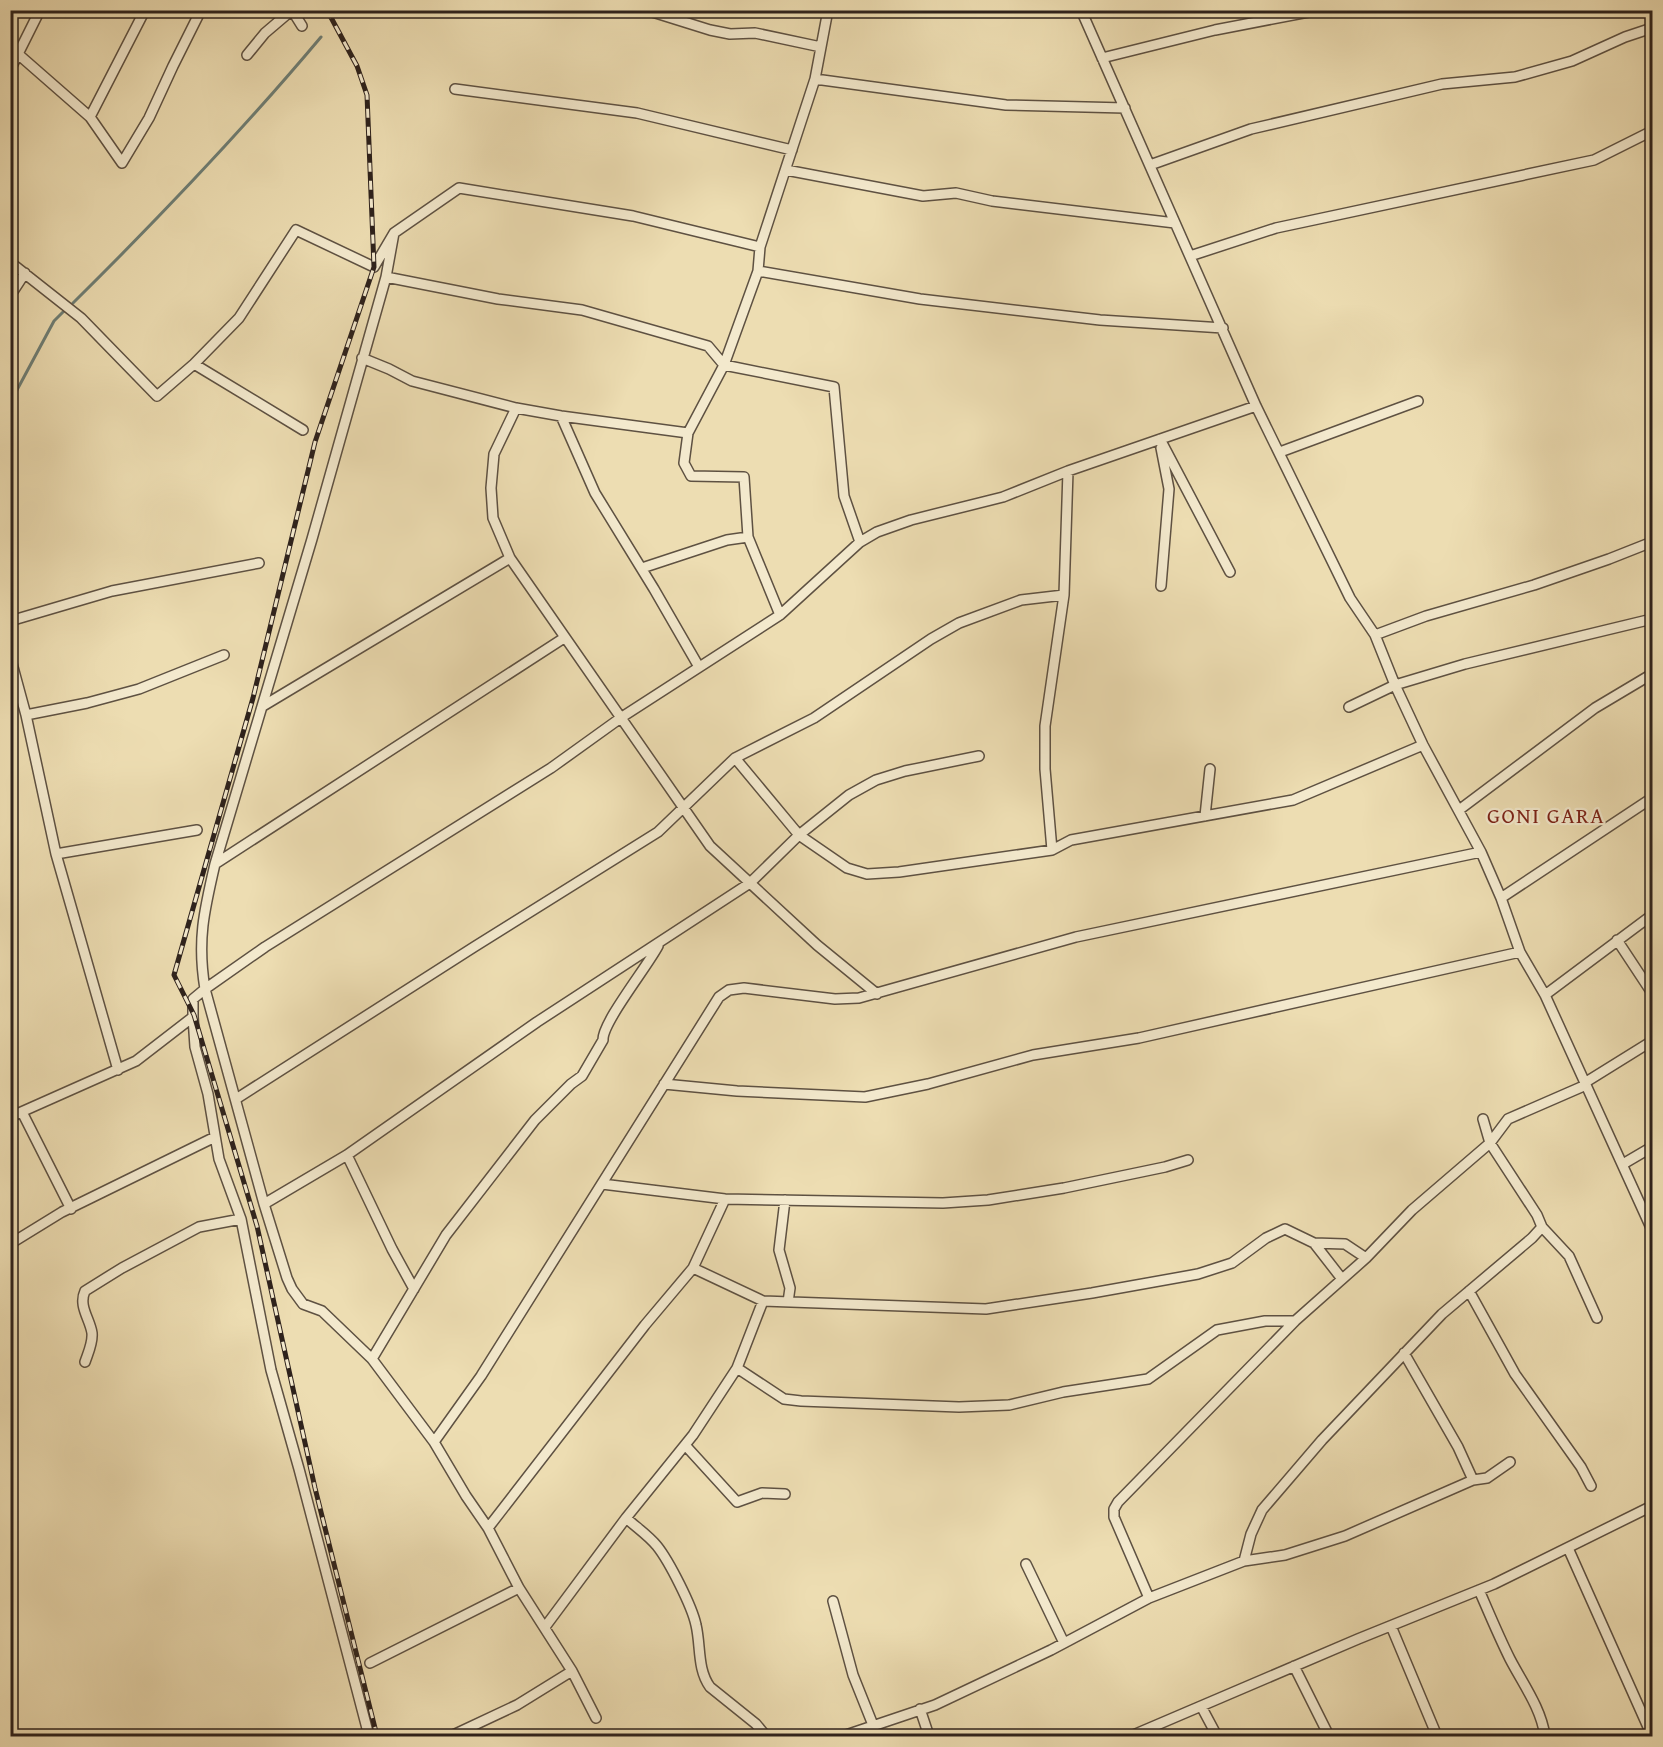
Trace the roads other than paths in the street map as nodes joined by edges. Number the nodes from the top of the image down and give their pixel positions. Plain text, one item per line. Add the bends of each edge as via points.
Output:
1 (40, 10) edge
2 (145, 10) edge
3 (201, 10) edge
4 (292, 10) edge
5 (646, 10) edge
6 (828, 10) edge
7 (1080, 10) edge
8 (1319, 10) edge
9 (302, 26) dead end
10 (1653, 28) edge
11 (821, 47) junction
12 (18, 54) junction
13 (247, 55) dead end
14 (1102, 58) junction
15 (10, 70) edge
16 (815, 79) junction
17 (454, 89) dead end
18 (1125, 108) junction
19 (90, 117) junction
20 (1653, 131) edge
21 (792, 150) junction
22 (1150, 165) junction
23 (786, 170) junction
24 (1175, 223) junction
25 (394, 233) junction
26 (760, 247) junction
27 (1190, 255) junction
28 (10, 262) edge
29 (758, 270) junction
30 (25, 273) junction
31 (386, 277) junction
32 (10, 296) edge
33 (1223, 328) junction
34 (362, 358) junction
35 (194, 364) junction
36 (724, 365) junction
37 (1418, 402) dead end
38 (1256, 406) junction
39 (516, 408) junction
40 (561, 416) junction
41 (303, 430) dead end
42 (688, 433) junction
43 (1160, 439) junction
44 (1280, 452) junction
45 (1068, 471) junction
46 (748, 537) junction
47 (860, 542) junction
48 (1653, 542) edge
49 (510, 558) junction
50 (259, 563) dead end
51 (642, 568) junction
52 (1230, 572) dead end
53 (1161, 586) dead end
54 (1064, 595) junction
55 (780, 615) junction
56 (1653, 619) edge
57 (10, 621) edge
58 (1375, 635) junction
59 (564, 638) junction
60 (224, 655) dead end
61 (10, 657) edge
62 (699, 667) junction
63 (1653, 674) edge
64 (1395, 685) junction
65 (262, 706) junction
66 (1349, 707) dead end
67 (26, 715) junction
68 (622, 717) junction
69 (1423, 745) junction
70 (979, 756) dead end
71 (735, 758) junction
72 (1210, 769) dead end
73 (1653, 798) edge
74 (684, 806) junction
75 (1459, 810) junction
76 (1205, 816) junction
77 (196, 830) dead end
78 (799, 835) junction
79 (1052, 850) junction
80 (1481, 852) junction
81 (56, 854) junction
82 (215, 864) junction
83 (750, 883) junction
84 (1501, 898) junction
85 (1653, 915) edge
86 (1617, 940) junction
87 (659, 944) junction
88 (1520, 952) junction
89 (205, 989) junction
90 (1653, 993) edge
91 (877, 994) junction
92 (1545, 995) junction
93 (193, 1017) junction
94 (1653, 1041) edge
95 (118, 1070) junction
96 (1586, 1083) junction
97 (664, 1084) junction
98 (236, 1099) junction
99 (22, 1112) junction
100 (10, 1117) edge
101 (1483, 1119) dead end
102 (215, 1137) junction
103 (1490, 1143) junction
104 (1653, 1147) edge
105 (347, 1155) junction
106 (1188, 1160) dead end
107 (1623, 1164) junction
108 (602, 1184) junction
109 (725, 1199) junction
110 (785, 1200) junction
111 (264, 1204) junction
112 (71, 1209) junction
113 (241, 1219) junction
114 (1542, 1227) junction
115 (1653, 1230) edge
116 (1314, 1243) junction
117 (10, 1244) edge
118 (1366, 1258) junction
119 (693, 1268) junction
120 (1342, 1279) junction
121 (414, 1289) junction
122 (1469, 1291) junction
123 (764, 1301) junction
124 (788, 1302) junction
125 (1597, 1318) dead end
126 (1295, 1321) junction
127 (1404, 1353) junction
128 (372, 1359) junction
129 (85, 1362) dead end
130 (737, 1368) junction
131 (434, 1442) junction
132 (685, 1445) junction
133 (1509, 1462) dead end
134 (1473, 1480) junction
135 (1591, 1486) dead end
136 (785, 1494) dead end
137 (1653, 1506) edge
138 (626, 1518) junction
139 (488, 1528) junction
140 (1568, 1548) junction
141 (1244, 1561) junction
142 (1026, 1564) dead end
143 (519, 1588) junction
144 (1479, 1590) junction
145 (1149, 1598) junction
146 (832, 1600) dead end
147 (1391, 1626) junction
148 (545, 1627) junction
149 (1064, 1643) junction
150 (370, 1663) dead end
151 (1294, 1666) junction
152 (572, 1671) junction
153 (1201, 1706) junction
154 (920, 1709) junction
155 (596, 1719) dead end
156 (873, 1725) junction
157 (369, 1737) edge
158 (452, 1737) edge
159 (766, 1737) edge
160 (843, 1737) edge
161 (929, 1737) edge
162 (1131, 1737) edge
163 (1217, 1737) edge
164 (1329, 1737) edge
165 (1437, 1737) edge
166 (1545, 1737) edge
167 (1652, 1737) edge

1 - 12 street
2 - 19 street
3 - 19 street via 149,118 122,163
4 - 9 street
4 - 13 street
5 - 11 street via 710,30 754,33
6 - 11 street
7 - 14 street
8 - 14 street
10 - 22 street via 1572,61 1515,77 1442,84 1251,129
11 - 16 street
12 - 15 street
12 - 19 street
14 - 18 street
16 - 18 street via 1006,105
16 - 21 street
17 - 21 street via 637,113
18 - 22 street
20 - 27 street via 1594,160 1276,228
21 - 23 street
22 - 24 street
23 - 24 street via 922,196 956,193 992,201
23 - 26 street
24 - 27 street
25 - 26 street via 459,188 633,216
25 - 31 street
25 - 35 street via 374,267 296,230 239,318
26 - 29 street
27 - 33 street
28 - 30 street
29 - 33 street via 920,299 1100,320
29 - 36 street
30 - 32 street
30 - 35 street via 81,318 158,396
31 - 34 street
31 - 36 street via 498,299 582,310 708,346
33 - 38 street
34 - 39 street via 412,381
34 - 65 street
35 - 41 street
36 - 42 street
36 - 47 street via 834,387 844,496
37 - 44 street
38 - 43 street
38 - 44 street
39 - 40 street
39 - 49 street via 494,454 491,488 493,518
40 - 42 street
40 - 51 street via 595,493
42 - 46 street via 684,463 691,476 744,477
43 - 45 street
43 - 52 street
43 - 53 street via 1169,489
44 - 58 street via 1350,598
45 - 47 street via 1003,497 911,520
45 - 54 street
46 - 51 street via 727,540
46 - 55 street
47 - 55 street
48 - 58 street via 1534,585
49 - 59 street
49 - 65 street
50 - 57 street via 112,591
51 - 62 street
54 - 71 street via 1021,600 959,623 814,718
54 - 79 street via 1045,726
55 - 62 street
56 - 64 street
58 - 64 street
59 - 68 street
59 - 82 street
60 - 67 street via 139,689
61 - 67 street
62 - 68 street
63 - 75 street via 1595,708
64 - 66 street
64 - 69 street
65 - 82 street
67 - 81 street
68 - 74 street
68 - 89 street via 551,768 265,947
69 - 75 street
69 - 76 street via 1293,800
70 - 78 street via 876,780 849,795
71 - 74 street
71 - 78 street
72 - 76 street
73 - 84 street
74 - 83 street via 710,846
74 - 98 street via 658,832
75 - 80 street
76 - 79 street via 1071,840
77 - 81 street
78 - 79 street via 847,868 867,874
78 - 83 street
80 - 84 street
80 - 91 street via 1076,937
81 - 95 street
82 - 89 street via 203,917 201,961
83 - 87 street
83 - 91 street
84 - 88 street
85 - 86 street
86 - 90 street
86 - 92 street
87 - 105 street via 537,1022
87 - 121 street via 612,1017 582,1076 528,1129 446,1235
88 - 92 street
88 - 97 street via 1139,1038 1033,1054 928,1084 865,1097
89 - 93 street via 193,999
89 - 98 street
91 - 97 street via 835,999 744,988 729,990 719,997
92 - 96 street
93 - 95 street via 153,1049
93 - 102 street via 195,1047
94 - 96 street
95 - 99 street
96 - 103 street via 1508,1119
96 - 107 street
97 - 108 street
98 - 111 street
99 - 100 street
99 - 112 street
101 - 103 street
102 - 112 street
102 - 113 street
103 - 114 street
103 - 118 street via 1412,1210
104 - 107 street
105 - 111 street
105 - 121 street
106 - 110 street via 1064,1188 988,1200
107 - 115 street
108 - 109 street
108 - 131 street via 481,1376
109 - 110 street
109 - 119 street
110 - 124 street via 779,1250 790,1288
111 - 128 street via 292,1289 303,1304 322,1311
112 - 117 street
113 - 129 street via 199,1227 85,1291 82,1304 92,1334
113 - 157 street via 271,1370
114 - 122 street
114 - 125 street via 1569,1256
116 - 118 street via 1346,1244
116 - 120 street
116 - 124 street via 1285,1229 1232,1263 1198,1275 986,1309
118 - 120 street
119 - 123 street
119 - 139 street
120 - 126 street
121 - 128 street
122 - 127 street
122 - 135 street via 1515,1374
123 - 124 street
123 - 130 street
126 - 130 street via 1265,1321 1217,1330 1148,1378 1009,1405 959,1407 784,1399
126 - 145 street via 1114,1509
127 - 134 street
127 - 141 street via 1262,1510
128 - 131 street
130 - 132 street
131 - 139 street
132 - 136 street via 737,1502 762,1493
132 - 138 street
133 - 134 street via 1487,1478
134 - 141 street via 1345,1536 1285,1555
137 - 140 street
138 - 148 street
138 - 159 street via 657,1545 676,1576 696,1624 705,1680
139 - 143 street
140 - 144 street
140 - 167 street
141 - 145 street
142 - 149 street
143 - 148 street
143 - 150 street
144 - 147 street
144 - 166 street via 1535,1706
145 - 149 street
146 - 156 street
147 - 151 street
147 - 165 street
148 - 152 street
149 - 154 street
151 - 153 street
151 - 164 street
152 - 155 street
152 - 158 street via 517,1705
153 - 162 street
153 - 163 street
154 - 156 street
154 - 161 street
156 - 160 street

